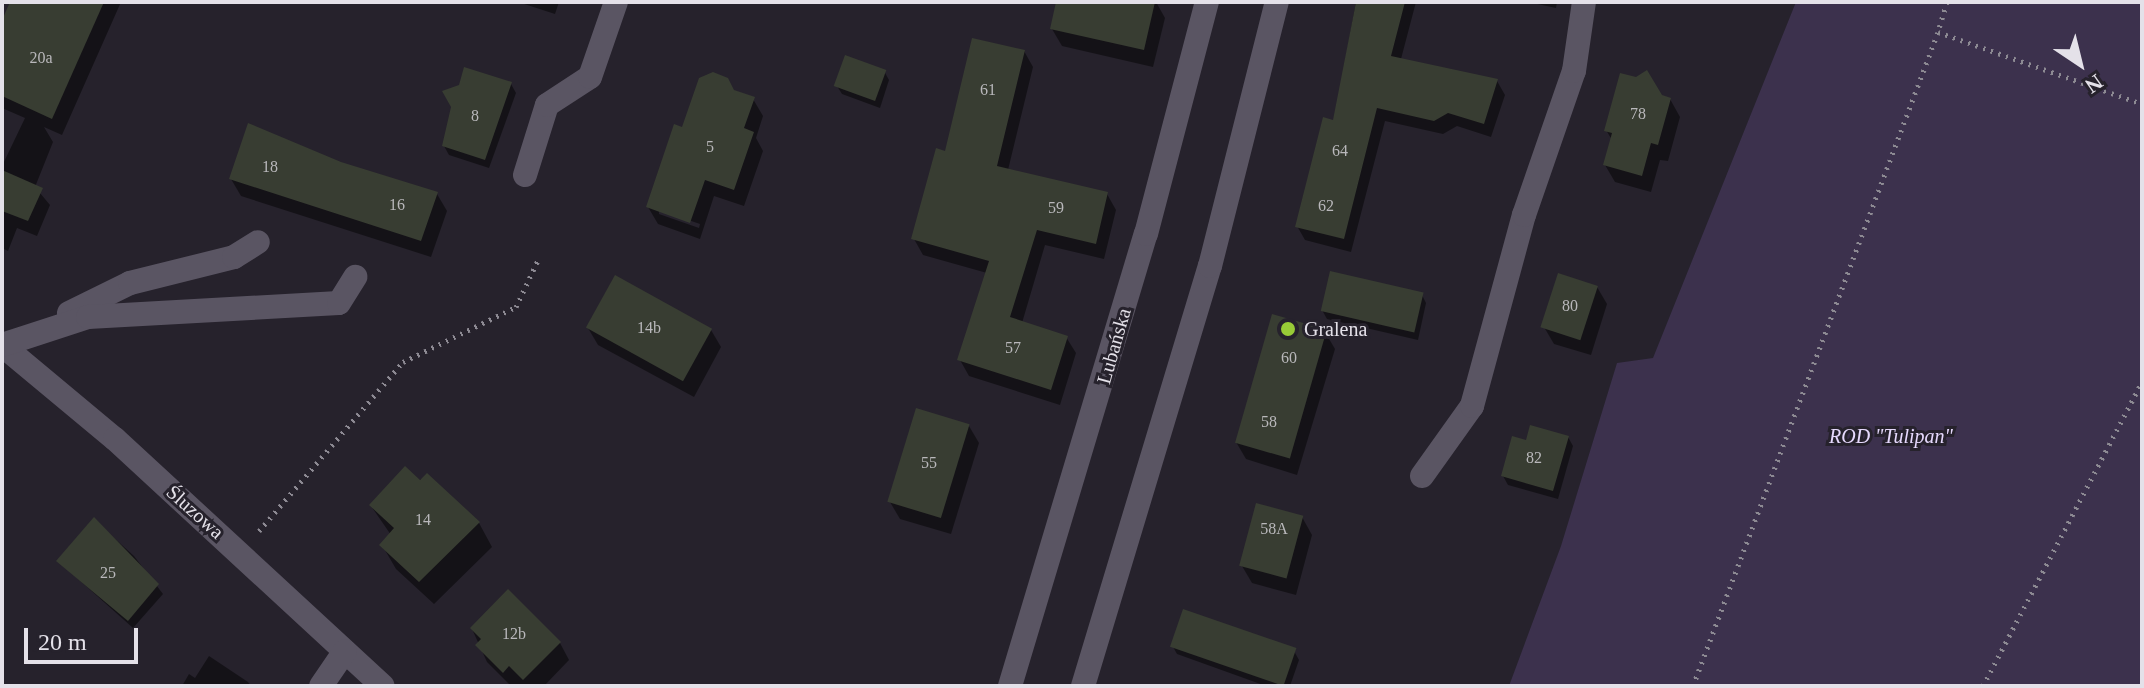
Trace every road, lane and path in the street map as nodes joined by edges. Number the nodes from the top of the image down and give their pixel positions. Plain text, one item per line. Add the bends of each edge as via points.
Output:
1 (616, 2) edge
2 (1207, 2) edge
3 (1277, 2) edge
4 (1584, 2) edge
5 (1947, 2) edge
6 (1938, 32) junction
7 (2142, 104) edge
8 (525, 175) dead end
9 (258, 242) dead end
10 (539, 258) dead end
11 (355, 277) dead end
12 (2, 345) edge
13 (2142, 382) edge
14 (1422, 476) dead end
15 (240, 553) junction
16 (345, 651) junction
17 (321, 686) edge
18 (383, 686) edge
19 (1010, 686) edge
20 (1083, 686) edge
21 (1693, 686) edge
22 (1983, 686) edge

1 - 8 street via 590,77 547,105
2 - 19 street, Lubańska via 1142,248
3 - 20 street via 1210,266
4 - 14 street via 1574,71 1524,215 1472,406
5 - 6 path
6 - 7 path
6 - 21 path
9 - 11 street via 234,257 130,283 2,345 88,317 339,303
10 - 15 path via 516,307 403,362
12 - 15 street, Śluzowa
13 - 22 path
15 - 16 street, Śluzowa
16 - 17 street
16 - 18 street, Śluzowa

